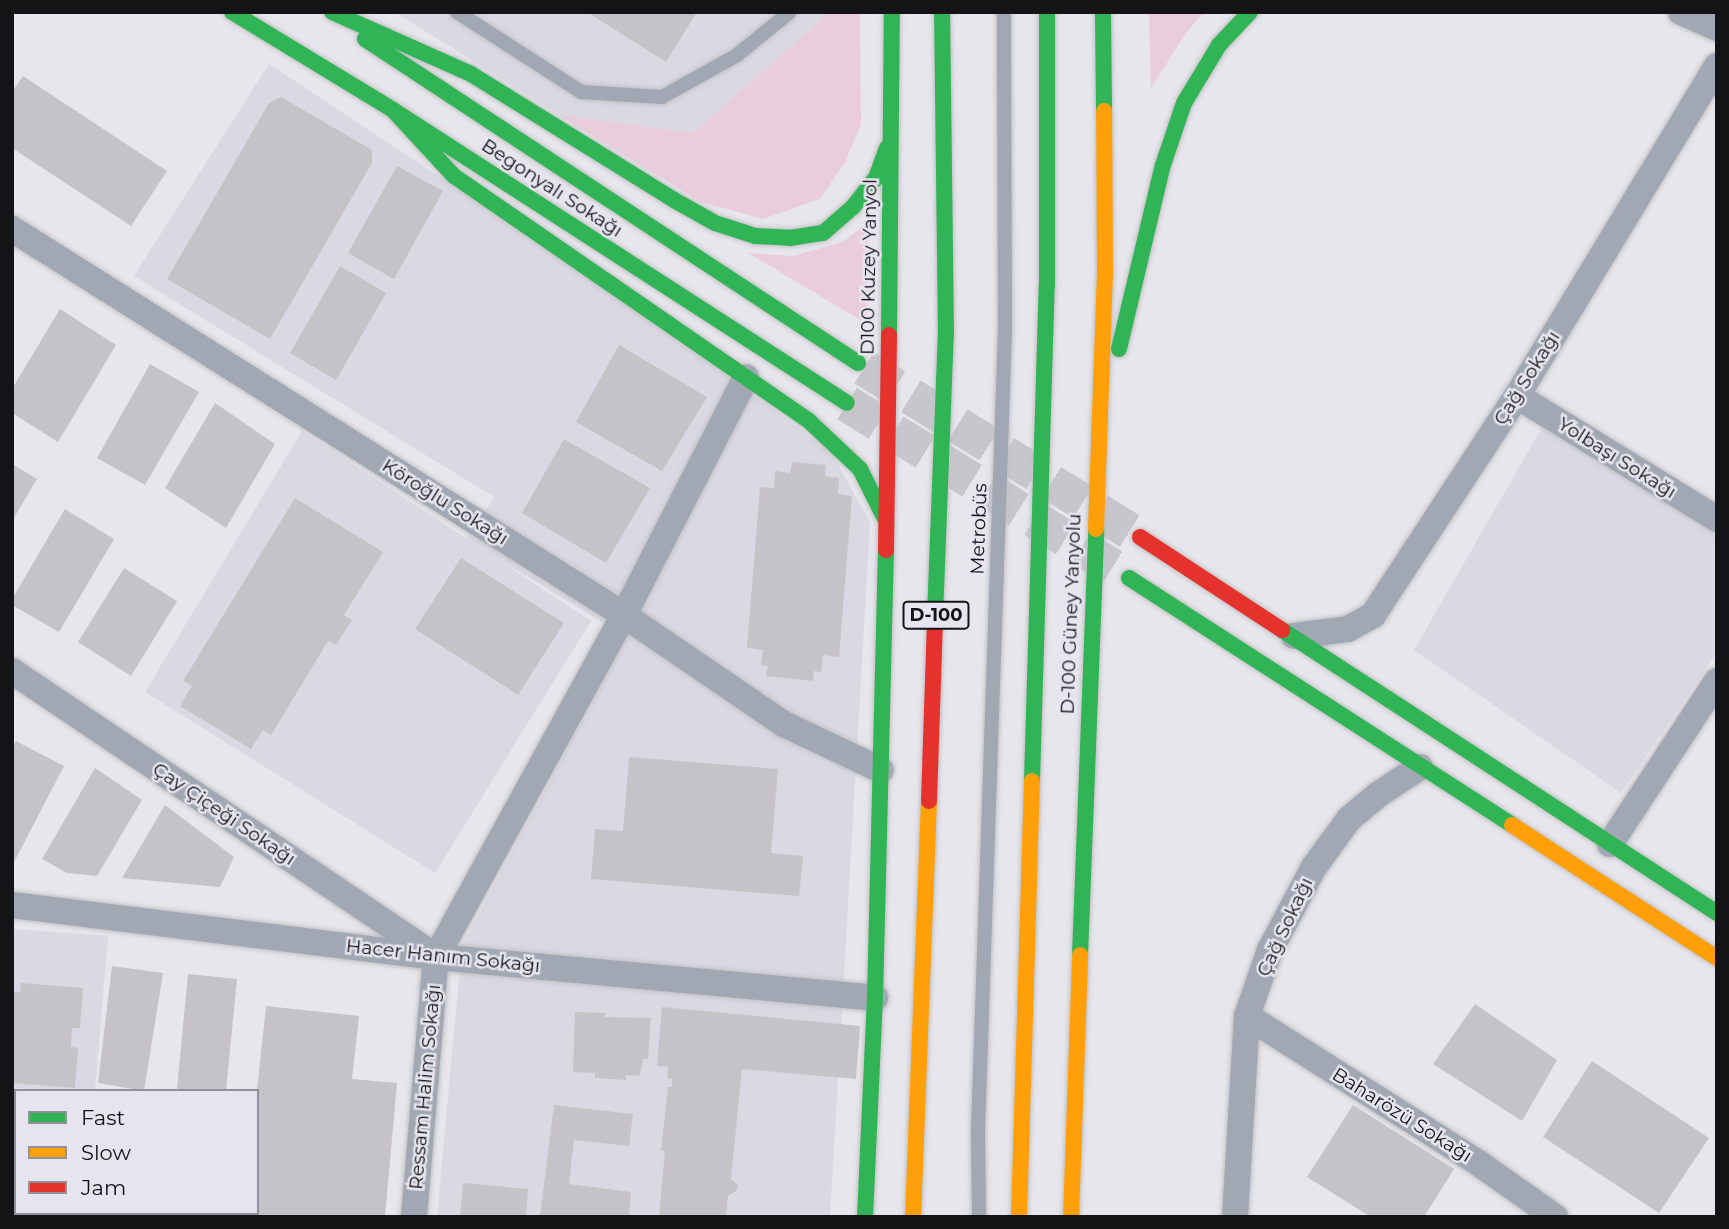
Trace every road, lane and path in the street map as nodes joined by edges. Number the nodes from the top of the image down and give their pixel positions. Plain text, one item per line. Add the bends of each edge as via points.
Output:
1 (232, 12) edge
2 (325, 12) edge
3 (332, 12) edge
4 (457, 12) edge
5 (790, 12) edge
6 (892, 12) edge
7 (942, 12) edge
8 (1004, 12) edge
9 (1047, 12) edge
10 (1103, 12) edge
11 (1250, 12) edge
12 (1681, 12) edge
13 (1717, 28) edge
14 (1717, 66) edge
15 (393, 110) junction
16 (891, 136) junction
17 (12, 229) edge
18 (858, 363) tunnel mouth
19 (746, 378) junction
20 (1517, 396) junction
21 (847, 403) tunnel mouth
22 (1097, 443) junction
23 (1717, 519) edge
24 (887, 523) junction
25 (1140, 537) tunnel mouth
26 (1129, 578) tunnel mouth
27 (624, 615) junction
28 (1294, 636) junction
29 (12, 671) edge
30 (1717, 681) edge
31 (1420, 767) junction
32 (881, 770) junction
33 (1610, 844) junction
34 (12, 905) edge
35 (1717, 913) edge
36 (436, 957) junction
37 (1717, 958) edge
38 (875, 998) junction
39 (1247, 1016) junction
40 (978, 1130) junction
41 (414, 1217) edge
42 (865, 1217) edge
43 (913, 1217) edge
44 (969, 1217) edge
45 (979, 1217) edge
46 (1019, 1217) edge
47 (1071, 1217) edge
48 (1235, 1217) edge
49 (1555, 1217) edge

1 - 15 main road, Begonyalı Sokağı
2 - 18 main road, Begonyalı Sokağı
3 - 16 main road via 471,74 674,200 715,223 755,236 823,233 853,207 876,178
4 - 5 lane via 581,92 662,97 737,55
6 - 16 main road, D100 Kuzey Yanyol
7 - 43 main road, D-100 via 946,335
8 - 40 lane, Metrobüs via 1005,327
9 - 46 main road via 1044,408
10 - 22 main road, D-100 Güney Yanyolu via 1105,277
11 - 22 main road via 1219,45 1184,103 1163,165
12 - 13 street
14 - 20 street, Çağ Sokağı
15 - 19 main road via 454,176
15 - 21 main road, Begonyalı Sokağı
16 - 24 main road, D100 Kuzey Yanyol
17 - 27 street, Köroğlu Sokağı
19 - 24 main road via 810,422 860,469
19 - 27 street
20 - 23 street, Yolbaşı Sokağı
20 - 28 street, Çağ Sokağı via 1373,615 1348,629
22 - 47 main road, D-100 Güney Yanyolu
24 - 32 main road, D100 Kuzey Yanyol
25 - 28 main road
26 - 31 main road
27 - 32 street, Köroğlu Sokağı via 784,724
27 - 36 street
28 - 33 main road
29 - 36 street, Çay Çiçeği Sokağı
30 - 33 street
31 - 37 main road
31 - 39 street, Çağ Sokağı via 1349,819 1314,867 1270,950
32 - 38 main road, D100 Kuzey Yanyol
33 - 35 main road
34 - 36 street, Hacer Hanım Sokağı
36 - 38 street, Hacer Hanım Sokağı
36 - 41 street, Ressam Halim Sokağı
38 - 42 main road, D100 Kuzey Yanyol
39 - 48 street, Çağ Sokağı
39 - 49 street, Baharözü Sokağı
40 - 44 lane, Metrobüs
40 - 45 lane, Metrobüs

